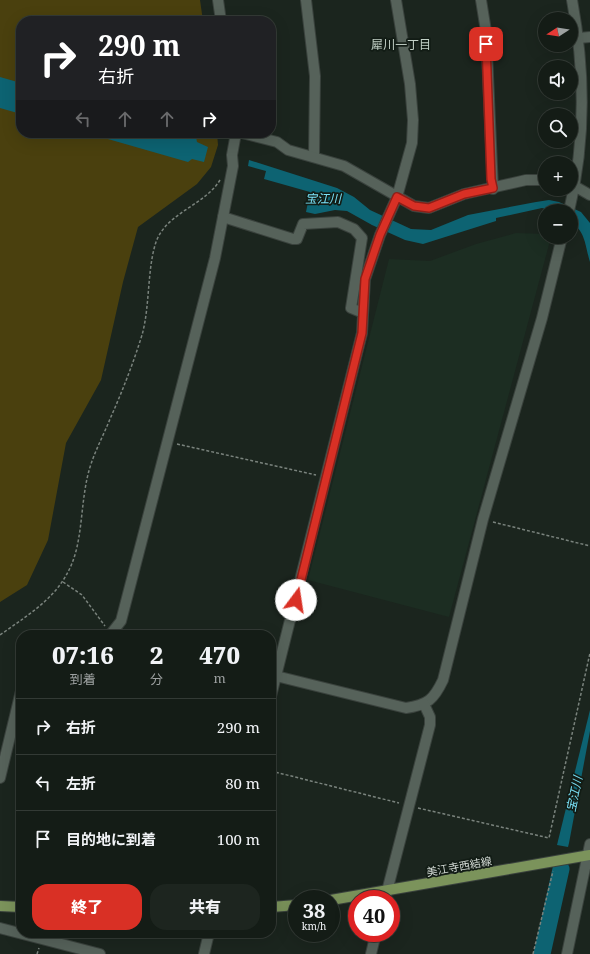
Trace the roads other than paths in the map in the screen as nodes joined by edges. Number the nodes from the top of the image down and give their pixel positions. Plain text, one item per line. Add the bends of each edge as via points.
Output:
1 (218, 0) edge
2 (306, 0) edge
3 (396, 0) edge
4 (481, 0) edge
5 (572, 0) edge
6 (220, 16) edge
7 (590, 37) edge
8 (579, 38) junction
9 (235, 138) edge
10 (262, 138) edge
11 (576, 156) edge
12 (314, 157) junction
13 (538, 180) edge
14 (493, 188) junction
15 (578, 188) edge
16 (590, 195) edge
17 (395, 201) junction
18 (223, 217) junction
19 (560, 244) edge
20 (363, 313) junction
21 (115, 630) edge
22 (276, 676) joint
23 (424, 704) junction
24 (16, 726) edge
25 (0, 777) edge
26 (590, 844) edge
27 (589, 855) edge
28 (387, 890) edge
29 (400, 892) edge
30 (0, 906) edge
31 (288, 906) edge
32 (16, 907) edge
33 (276, 907) edge
34 (0, 928) edge
35 (16, 931) edge
36 (48, 938) edge
37 (208, 938) edge
38 (374, 942) edge
39 (100, 954) edge
40 (204, 954) edge
41 (371, 954) edge
42 (567, 954) edge

1 - 6 street
2 - 12 street via 315,76
3 - 17 street via 410,84 413,120 412,142
4 - 14 street via 486,31
5 - 8 street
7 - 8 street
8 - 11 street via 582,111
9 - 18 street via 233,166
10 - 12 street via 278,142 288,150
12 - 17 street via 344,166
13 - 14 street via 526,180
14 - 17 street via 464,194 429,208
15 - 16 street
17 - 20 street via 365,279
18 - 20 street via 293,239 300,237 303,224 308,223 338,222 354,229 362,238 362,245 355,272 351,308
18 - 21 street via 215,258 122,621
19 - 23 street via 542,318 483,519 443,680 437,694
20 - 22 street via 362,333
22 - 23 street via 406,708
23 - 28 street via 430,717 430,725
24 - 25 street
26 - 27 street
27 - 29 main road, 美江寺西結線
27 - 42 street
30 - 32 main road
31 - 33 main road
34 - 35 street
36 - 39 street
37 - 40 street
38 - 41 street

